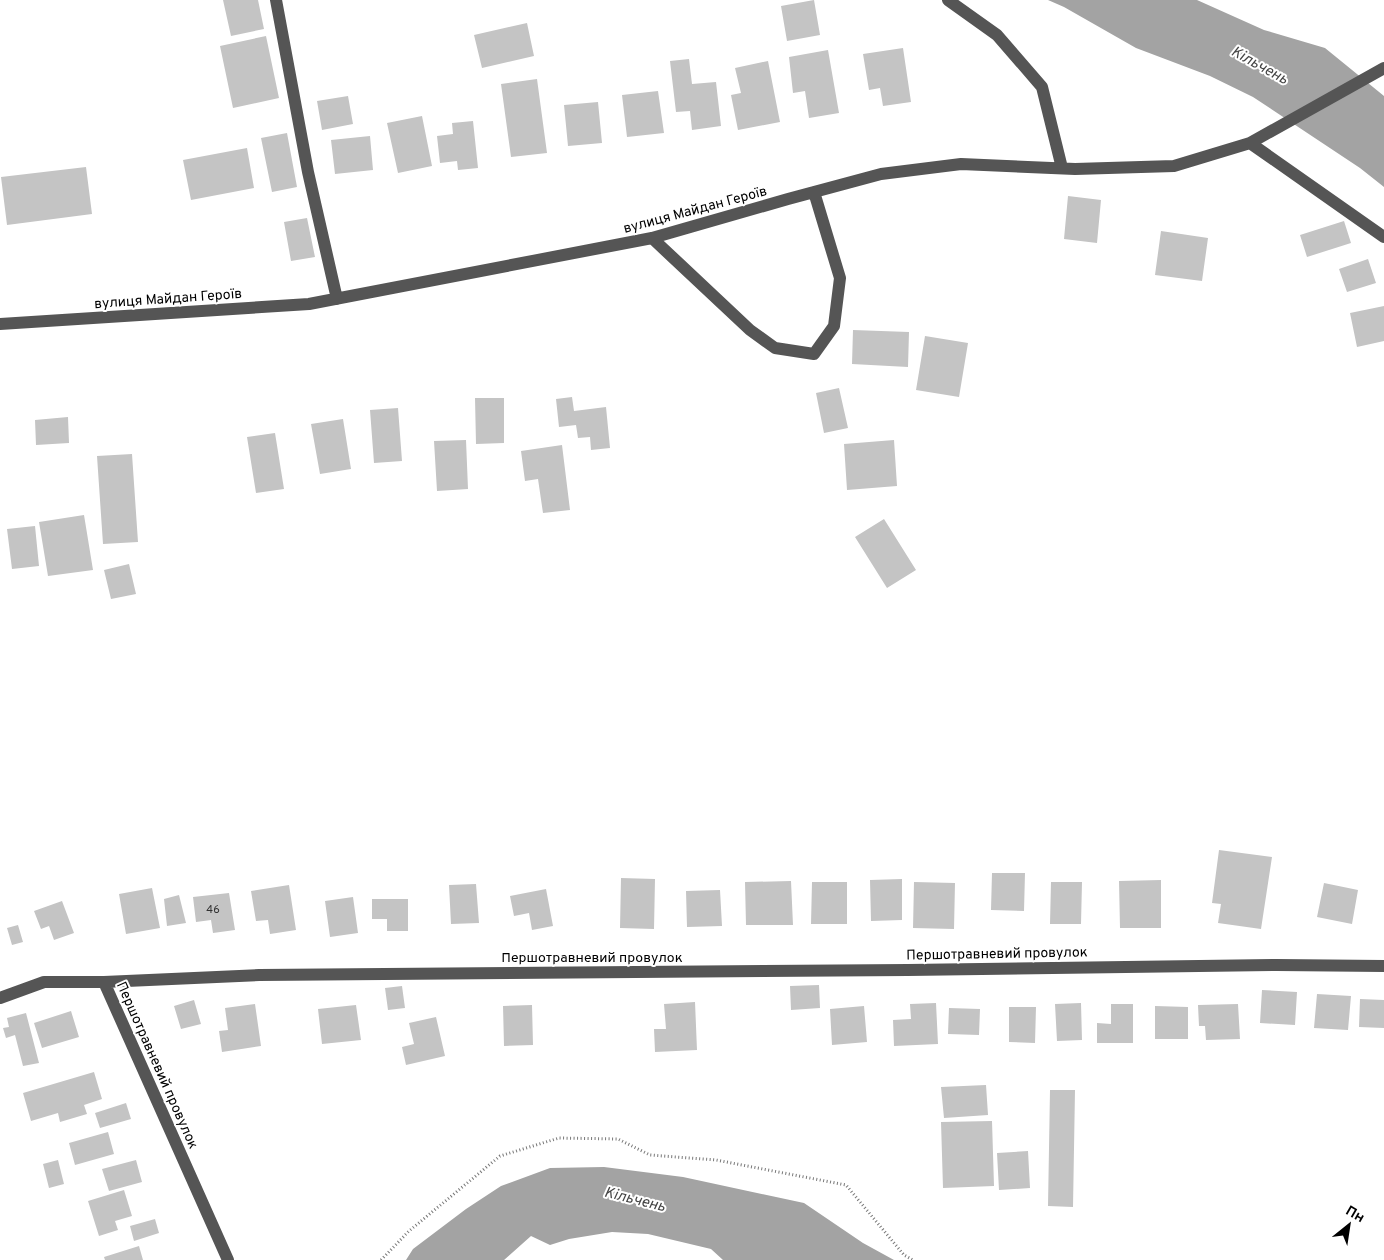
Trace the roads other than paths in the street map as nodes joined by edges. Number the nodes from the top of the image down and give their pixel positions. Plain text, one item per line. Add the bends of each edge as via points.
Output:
1 (276, 0) edge
2 (948, 0) edge
3 (1384, 68) edge
4 (1250, 143) junction
5 (1062, 168) junction
6 (814, 192) junction
7 (1384, 237) edge
8 (652, 238) junction
9 (337, 299) junction
10 (0, 324) edge
11 (1384, 966) edge
12 (104, 982) junction
13 (0, 998) edge
14 (228, 1260) edge

1 - 9 street via 308,172
2 - 5 street via 998,35 1042,87
3 - 4 street, вулиця Майдан Героїв
4 - 5 street, вулиця Майдан Героїв via 1174,166
4 - 7 street
5 - 6 street, вулиця Майдан Героїв via 961,164 881,174
6 - 8 street, вулиця Майдан Героїв
6 - 8 street via 840,278 834,326 814,354 775,348
8 - 9 street, вулиця Майдан Героїв
9 - 10 street, вулиця Майдан Героїв via 308,304
11 - 12 street, Першотравневий провулок via 1277,964 259,975
12 - 13 street via 44,982
12 - 14 street, Першотравневий провулок

